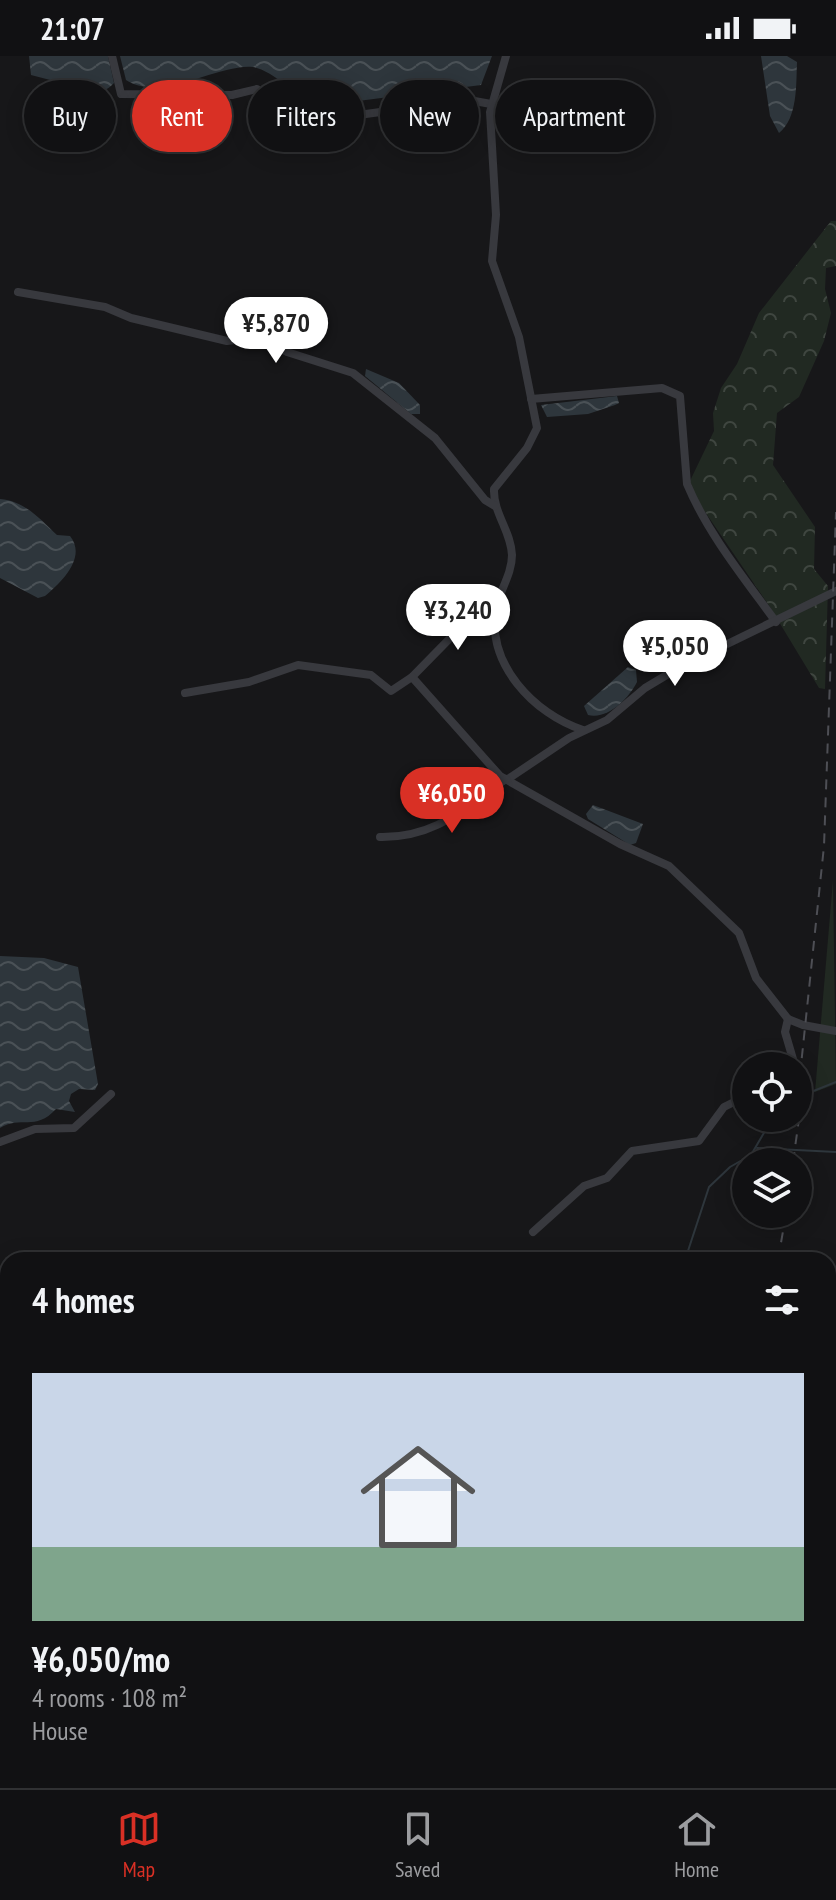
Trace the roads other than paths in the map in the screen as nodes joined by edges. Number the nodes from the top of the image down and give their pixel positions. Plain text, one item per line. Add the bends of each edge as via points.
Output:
1 (112, 56) edge
2 (506, 56) edge
3 (491, 104) junction
4 (18, 292) dead end
5 (531, 399) junction
6 (495, 506) junction
7 (836, 591) edge
8 (496, 608) junction
9 (776, 622) junction
10 (412, 677) junction
11 (185, 693) dead end
12 (583, 730) junction
13 (507, 779) junction
14 (380, 837) dead end
15 (788, 1019) junction
16 (836, 1031) edge
17 (791, 1052) edge
18 (111, 1094) dead end
19 (732, 1103) edge
20 (0, 1142) edge
21 (533, 1232) dead end

1 - 3 street via 121,94 232,95 257,89 300,118 314,121 469,100
2 - 3 street
3 - 5 street via 496,215 492,261 519,337
4 - 6 street via 105,307 227,341 260,337 287,352 353,373 435,438
5 - 6 street via 536,433 495,487
5 - 9 street via 662,388 680,396 691,494
6 - 8 street via 512,556
7 - 9 street
8 - 10 street via 463,625
8 - 12 street via 500,650 523,690 536,706
9 - 12 street via 680,667 607,720
10 - 11 street via 391,691 371,675 292,665 249,682
10 - 13 street
12 - 13 street
13 - 14 street via 418,834
13 - 15 street via 669,866 739,933 756,978
15 - 16 street
15 - 17 street via 785,1032
18 - 20 street via 74,1128 35,1129
19 - 21 street via 699,1141 632,1151 607,1178 584,1186

